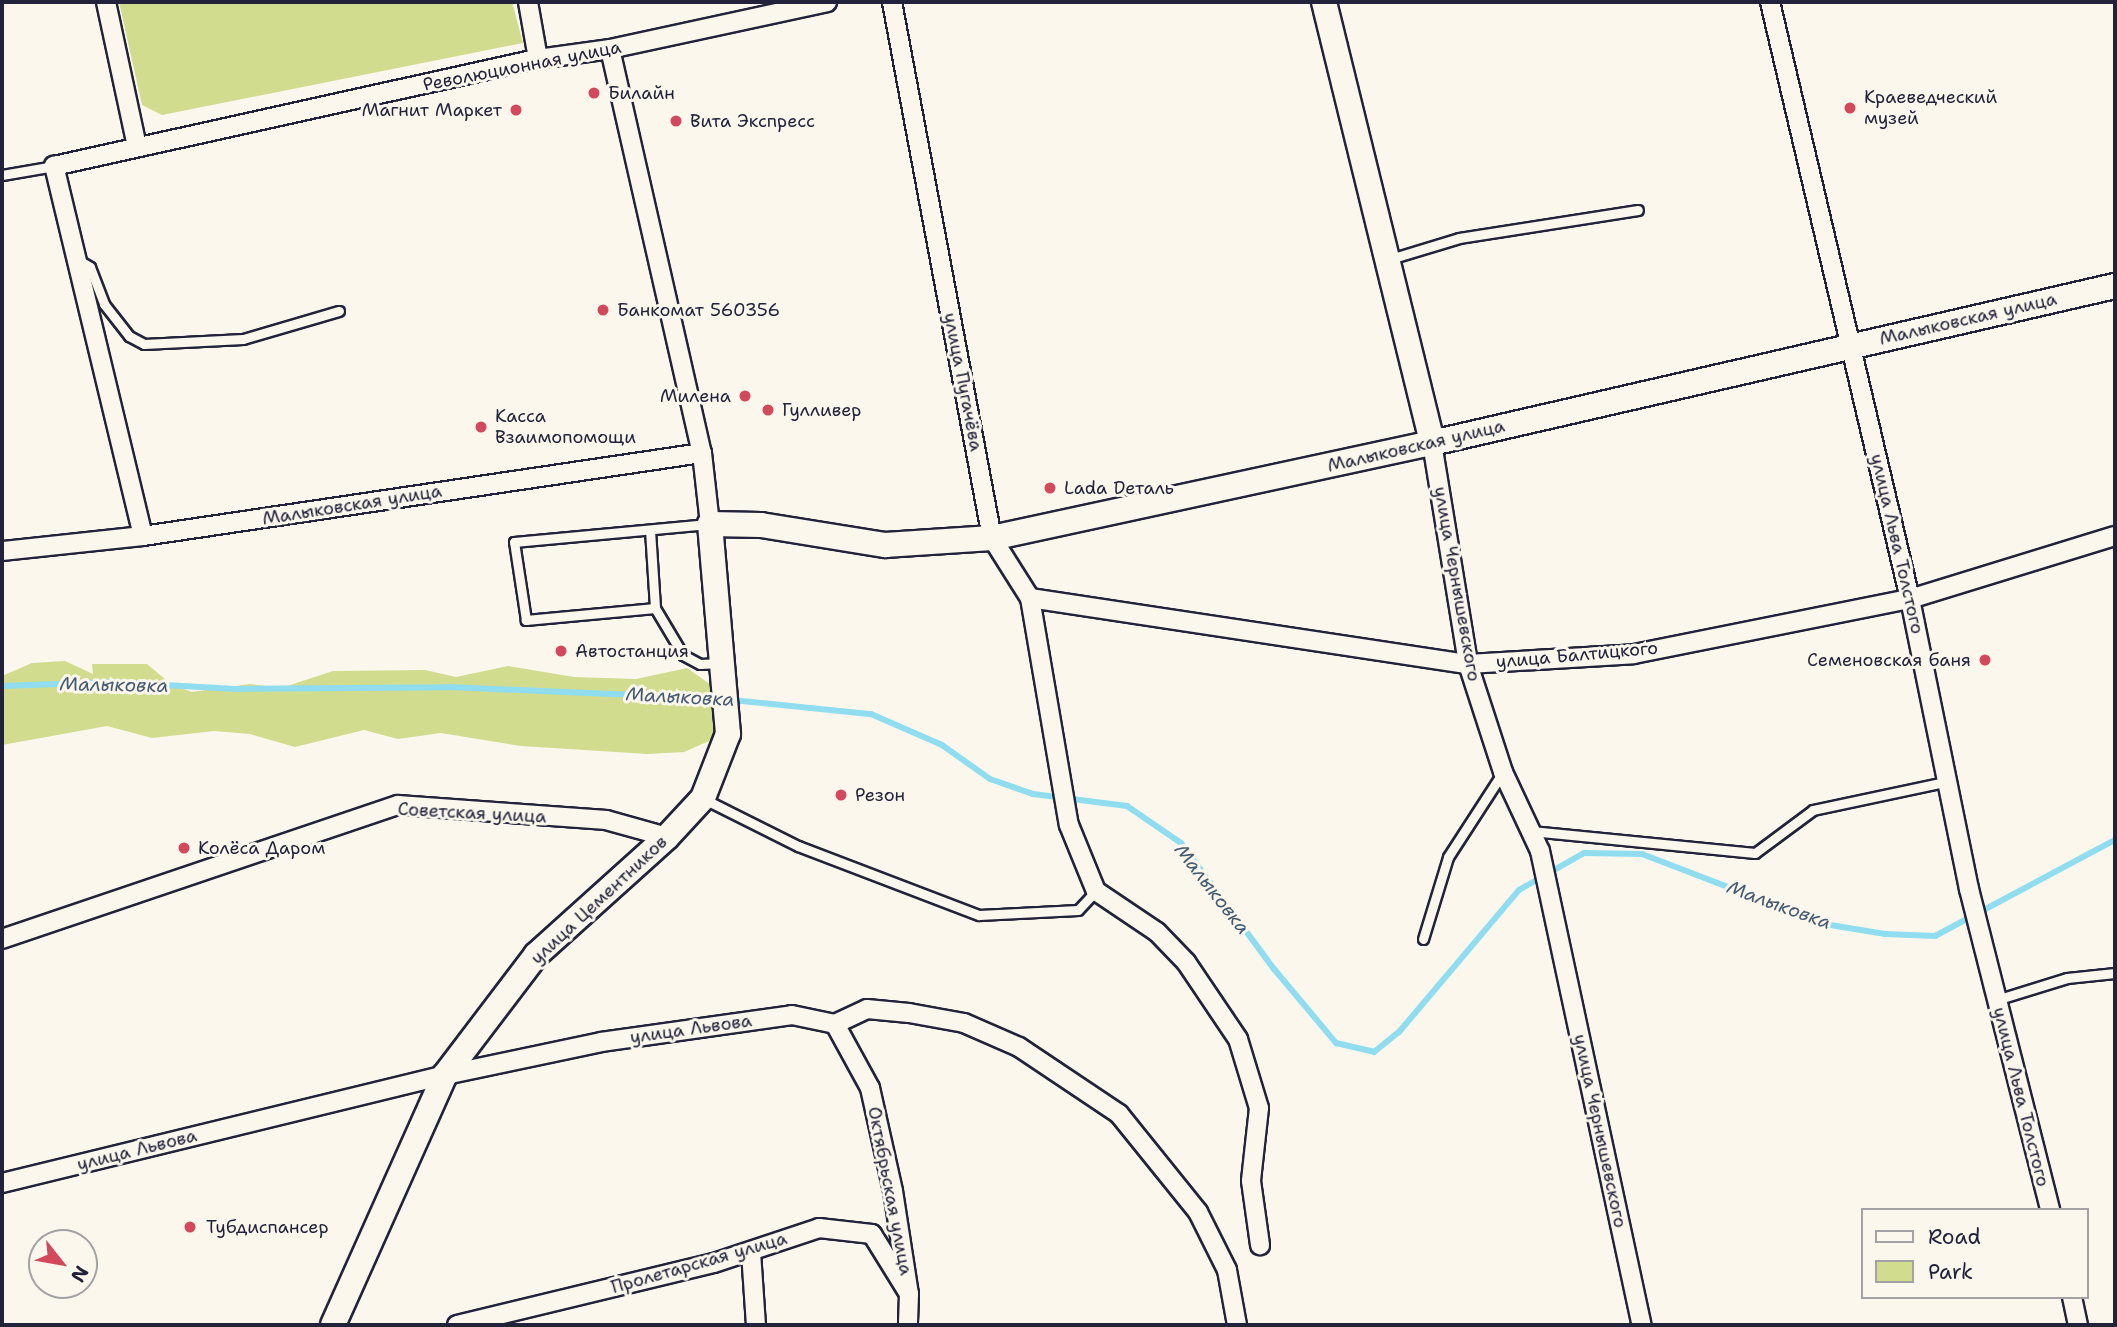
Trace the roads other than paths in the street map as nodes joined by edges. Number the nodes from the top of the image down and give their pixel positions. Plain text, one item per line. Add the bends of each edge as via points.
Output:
1 (106, 2) edge
2 (528, 2) edge
3 (827, 2) edge
4 (892, 2) edge
5 (1324, 2) edge
6 (1770, 2) edge
7 (610, 49) junction
8 (538, 59) junction
9 (137, 147) junction
10 (54, 166) junction
11 (2, 176) edge
12 (1638, 210) dead end
13 (76, 258) junction
14 (1387, 260) junction
15 (2115, 286) edge
16 (339, 311) dead end
17 (1852, 346) junction
18 (1432, 443) junction
19 (702, 453) junction
20 (710, 524) junction
21 (649, 530) junction
22 (2115, 536) edge
23 (143, 537) junction
24 (992, 538) junction
25 (2, 551) edge
26 (1030, 598) junction
27 (1910, 599) junction
28 (655, 608) junction
29 (1468, 664) junction
30 (724, 673) junction
31 (1503, 772) junction
32 (1950, 781) junction
33 (703, 798) junction
34 (1531, 831) junction
35 (667, 837) junction
36 (1096, 891) junction
37 (2, 939) edge
38 (1423, 939) dead end
39 (2115, 974) edge
40 (1996, 1000) junction
41 (835, 1024) junction
42 (445, 1075) junction
43 (2, 1183) edge
44 (2049, 1208) edge
45 (1260, 1245) dead end
46 (751, 1252) junction
47 (909, 1294) junction
48 (2072, 1299) edge
49 (518, 1318) edge
50 (334, 1325) edge
51 (457, 1325) edge
52 (756, 1325) edge
53 (908, 1325) edge
54 (1237, 1325) edge
55 (1642, 1325) edge
56 (2078, 1325) edge

1 - 9 street
2 - 8 street
3 - 7 street, Революционная улица
4 - 24 street, улица Пугачёва
5 - 14 street, улица Чернышевского
6 - 17 street, улица Льва Толстого
7 - 8 street, Революционная улица
7 - 19 street
8 - 9 street, Революционная улица
9 - 10 street, Революционная улица
10 - 11 lane
10 - 13 street
12 - 14 lane via 1459,238
13 - 16 lane via 90,267 104,304 130,336 144,344 243,340
13 - 23 street
14 - 18 street, улица Чернышевского
15 - 17 street, Малыковская улица
17 - 18 street, Малыковская улица
17 - 27 street, улица Льва Толстого
18 - 24 street, Малыковская улица
18 - 29 street, улица Чернышевского
19 - 20 street
19 - 23 street, Малыковская улица
20 - 21 lane
20 - 24 street, Малыковская улица via 761,525 885,545
20 - 30 street, улица Цементников
21 - 28 lane
21 - 28 lane via 513,542 526,620
22 - 27 street, улица Балтицкого
23 - 25 street, Малыковская улица
24 - 26 street, улица Пугачёва
26 - 29 street, улица Балтицкого
26 - 36 street, улица Пугачёва via 1069,825
27 - 29 street, улица Балтицкого via 1634,654
27 - 32 street, улица Льва Толстого
28 - 30 lane via 683,655
29 - 31 street, улица Чернышевского
30 - 33 street, улица Цементников via 728,734
31 - 34 street, улица Чернышевского
31 - 38 lane via 1448,857
32 - 34 lane via 1813,810 1755,852
32 - 40 street, улица Льва Толстого
33 - 35 street, улица Цементников
33 - 36 lane via 798,846 979,915 1078,910
34 - 55 street, улица Чернышевского via 1540,851
35 - 37 street, Советская улица via 606,820 398,805
35 - 42 street, улица Цементников via 536,955
36 - 45 street via 1157,932 1186,962 1238,1040 1259,1108 1251,1181
39 - 40 lane via 2067,978
40 - 44 street, улица Льва Толстого
41 - 42 street, улица Львова via 792,1015 601,1042
41 - 47 street, Октябрьская улица via 870,1088
41 - 54 street via 867,1009 964,1023 1019,1047 1119,1114 1198,1212 1227,1270
42 - 43 street, улица Львова
42 - 50 street, улица Цементников
46 - 47 street, Пролетарская улица via 819,1228 872,1234
46 - 49 street, Пролетарская улица
46 - 52 street
47 - 53 street, Октябрьская улица
48 - 56 street
49 - 51 street, Пролетарская улица

